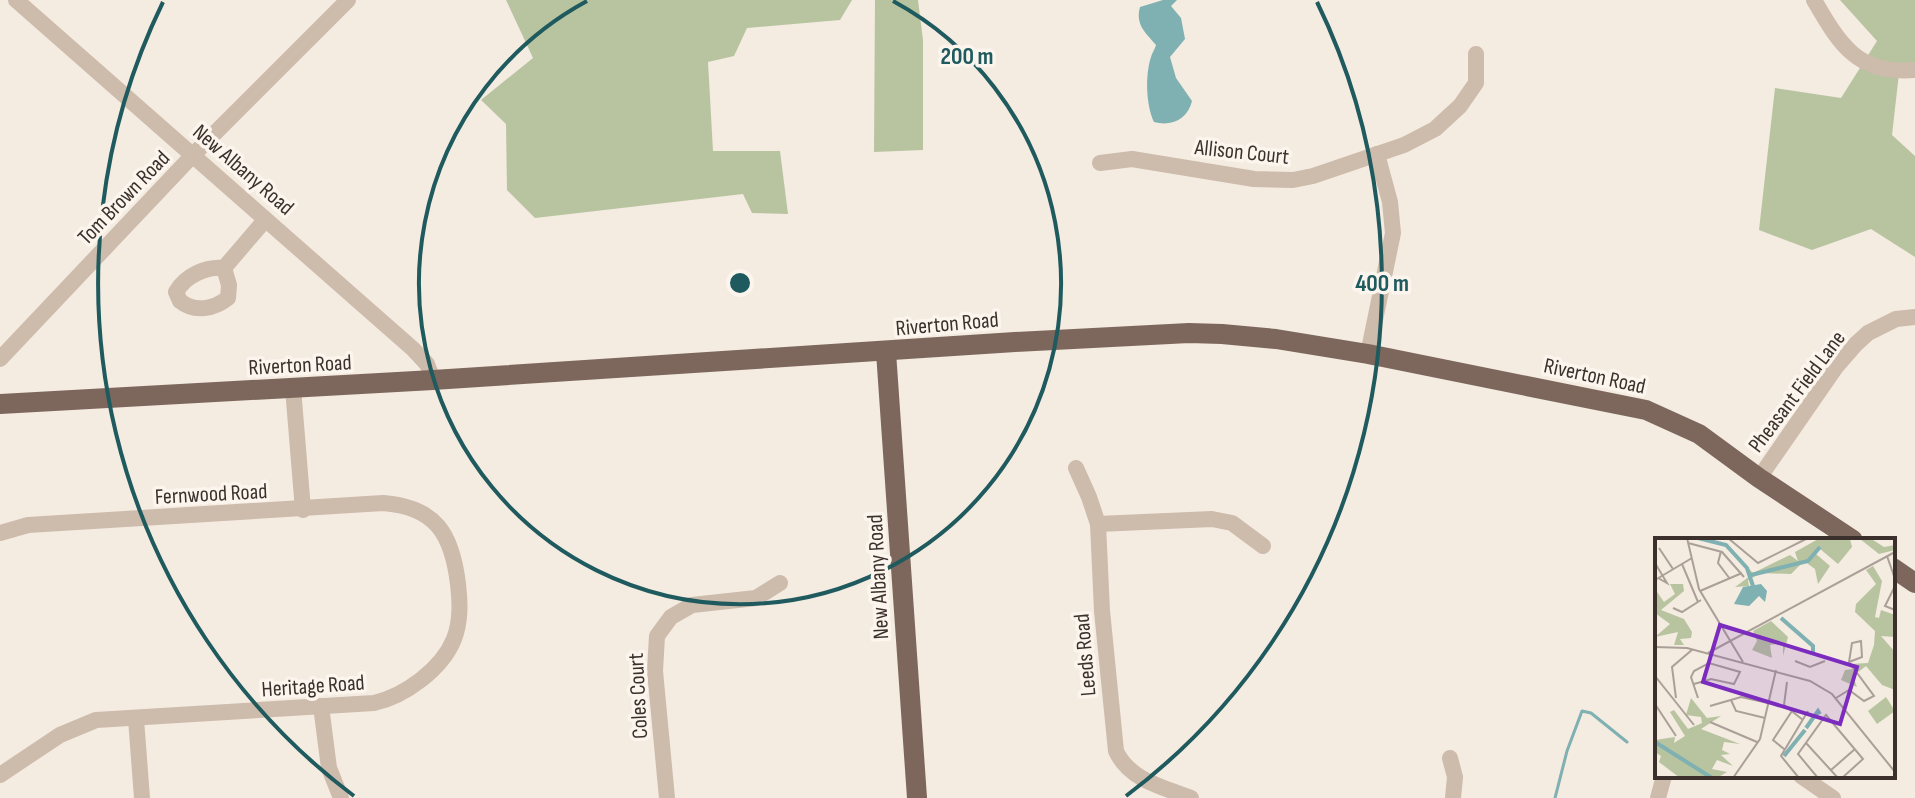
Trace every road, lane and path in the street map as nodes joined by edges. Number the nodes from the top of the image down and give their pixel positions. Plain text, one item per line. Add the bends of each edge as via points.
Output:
1 (16, 0) edge
2 (348, 0) edge
3 (1814, 0) edge
4 (1476, 54) dead end
5 (1915, 70) edge
6 (1377, 154) junction
7 (192, 156) junction
8 (1100, 163) dead end
9 (265, 220) junction
10 (224, 268) dead end
11 (1915, 317) edge
12 (886, 352) junction
13 (1368, 354) junction
14 (0, 359) edge
15 (433, 380) junction
16 (293, 388) junction
17 (0, 404) edge
18 (1076, 468) dead end
19 (1759, 478) junction
20 (303, 510) junction
21 (1098, 524) junction
22 (0, 533) edge
23 (1850, 538) edge
24 (1263, 546) dead end
25 (1895, 569) edge
26 (780, 583) dead end
27 (1915, 583) edge
28 (321, 706) junction
29 (136, 719) junction
30 (1450, 758) dead end
31 (0, 775) edge
32 (1663, 778) edge
33 (1804, 778) edge
34 (142, 798) edge
35 (341, 798) edge
36 (667, 798) edge
37 (917, 798) edge
38 (1191, 798) edge
39 (1453, 798) edge
40 (1658, 798) edge
41 (1833, 798) edge

1 - 7 street, New Albany Road
2 - 7 street, Tom Brown Road
3 - 5 street via 1836,38 1857,59 1883,70
4 - 6 street, Allison Court via 1476,83 1460,106 1435,129
6 - 8 street, Allison Court via 1293,180 1254,179 1132,159
6 - 13 street via 1393,233
7 - 9 street, New Albany Road
7 - 14 street, Tom Brown Road
9 - 10 street
9 - 15 street, New Albany Road via 413,349
11 - 19 street, Pheasant Field Lane via 1896,319 1856,344
12 - 13 main road, Riverton Road via 1189,333 1276,339
12 - 15 main road, Riverton Road
12 - 37 main road, New Albany Road
13 - 19 main road, Riverton Road via 1646,410 1699,434
15 - 16 main road, Riverton Road
16 - 17 main road, Riverton Road
16 - 20 street
18 - 21 street, Leeds Road
19 - 23 main road, Riverton Road
20 - 22 street, Fernwood Road via 28,525
20 - 28 street, Heritage Road via 383,503 407,505 427,515 448,542 459,599 453,641 441,660 408,689 374,703
21 - 24 street via 1212,519 1232,523
21 - 38 street, Leeds Road via 1116,751 1126,768
25 - 27 main road
26 - 36 street, Coles Court via 756,598 692,605 671,617 657,636 655,671
28 - 29 street, Heritage Road
28 - 35 street via 329,768
29 - 31 street, Heritage Road via 84,724
29 - 34 street
30 - 39 street
32 - 40 street
33 - 41 street

